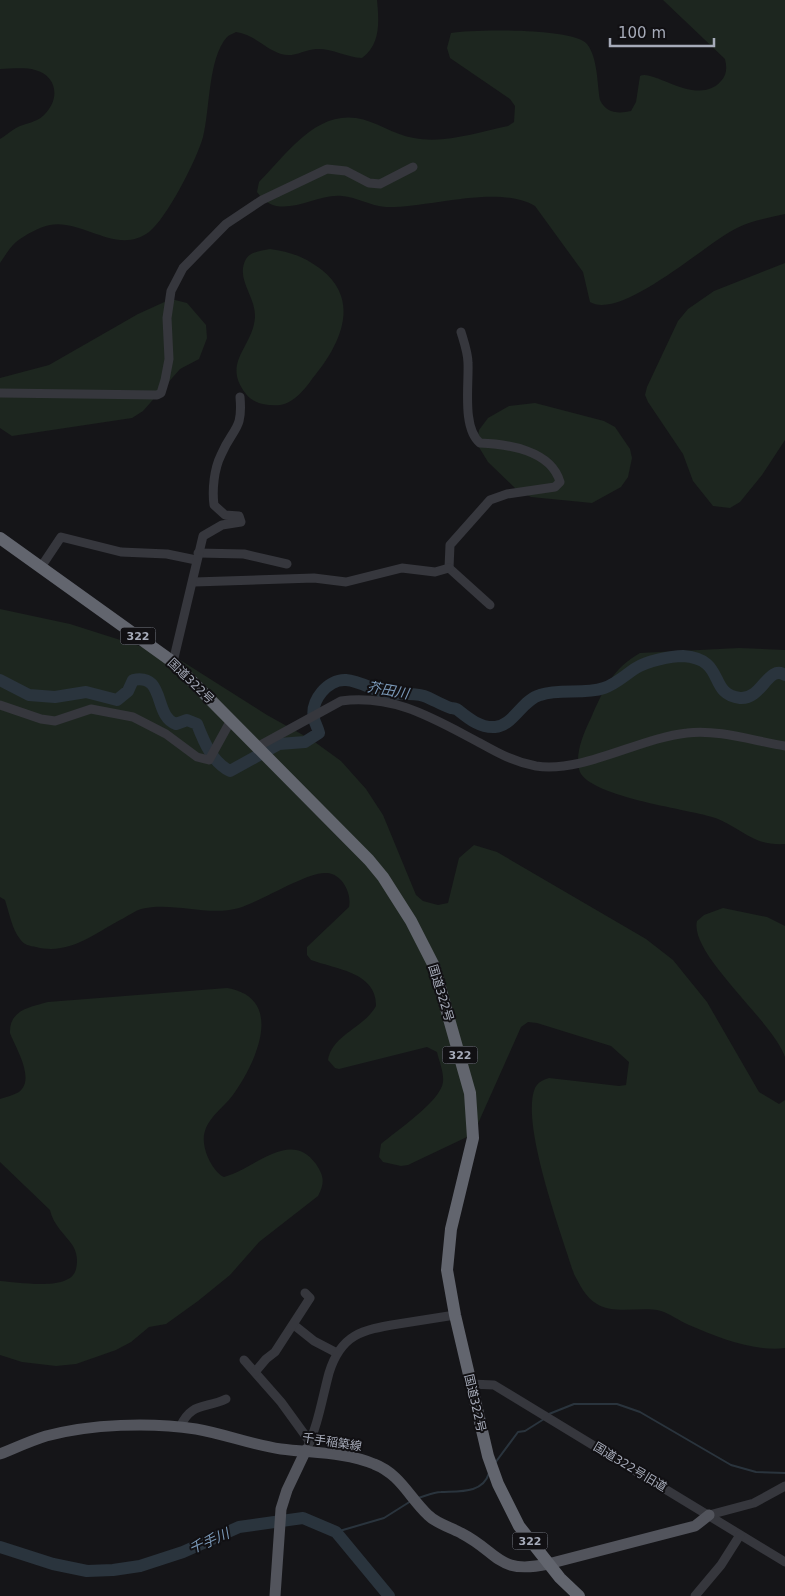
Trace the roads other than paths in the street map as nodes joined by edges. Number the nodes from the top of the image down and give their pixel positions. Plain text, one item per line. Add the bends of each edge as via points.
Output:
1 (413, 167) dead end
2 (461, 332) dead end
3 (0, 393) edge
4 (240, 397) dead end
5 (0, 538) edge
6 (197, 556) junction
7 (41, 567) junction
8 (449, 568) junction
9 (284, 579) junction
10 (194, 582) junction
11 (490, 606) dead end
12 (174, 662) junction
13 (0, 705) edge
14 (230, 720) junction
15 (785, 746) edge
16 (259, 749) junction
17 (305, 1293) dead end
18 (455, 1315) junction
19 (294, 1325) junction
20 (337, 1353) junction
21 (244, 1360) dead end
22 (255, 1372) junction
23 (471, 1384) junction
24 (226, 1399) dead end
25 (180, 1427) junction
26 (308, 1446) junction
27 (0, 1454) edge
28 (785, 1486) edge
29 (709, 1515) junction
30 (740, 1535) junction
31 (785, 1562) edge
32 (548, 1564) junction
33 (275, 1596) edge
34 (579, 1596) edge
35 (695, 1596) edge

1 - 3 street via 380,184 369,183 346,171 327,169 262,200 226,224 183,268 171,291 166,318 169,359 161,393
2 - 8 street via 468,360 470,423 476,439 480,443 521,448 533,453 544,460 560,482 555,487 507,494 490,500 450,545
4 - 6 street via 242,416 220,457 212,489 214,505 225,515 239,516 241,522 222,525 203,536
5 - 7 highway, 国道322号 / 322
6 - 7 street via 121,552 61,537
6 - 9 street via 244,554 286,561
6 - 10 street
7 - 12 highway, 国道322号 / 322
8 - 9 street via 435,572 402,568 346,582
8 - 11 street
9 - 10 street
10 - 12 street
12 - 14 highway, 国道322号 / 322
13 - 14 street via 55,721 91,709 133,717 166,734 185,750 209,760
14 - 16 highway, 国道322号 / 322
15 - 16 street via 688,733 576,763 537,766 513,761 402,705 356,699 341,702
16 - 18 highway, 国道322号 / 322 via 383,877 434,966 468,1084 473,1114 470,1154 448,1246 449,1285
17 - 19 street via 310,1298
18 - 20 street via 369,1328 355,1335
18 - 23 highway, 国道322号 / 322
19 - 20 street
19 - 22 street via 275,1352
20 - 26 street
21 - 22 street
22 - 26 street via 281,1402
23 - 29 street, 国道322号旧道 via 494,1385
23 - 32 highway, 国道322号 / 322 via 494,1476 519,1526
24 - 25 street via 198,1406 185,1415
25 - 26 main road, 千手稲築線 via 280,1448
25 - 27 main road, 千手稲築線 via 87,1428 45,1436
26 - 32 main road, 千手稲築線 via 356,1458 393,1474 428,1516 462,1533 512,1568
26 - 33 main road via 281,1509
28 - 29 street via 754,1503
29 - 30 street, 国道322号旧道
29 - 32 main road, 千手稲築線 via 695,1526
30 - 31 street, 国道322号旧道
30 - 35 street via 721,1565
32 - 34 highway, 国道322号 / 322

